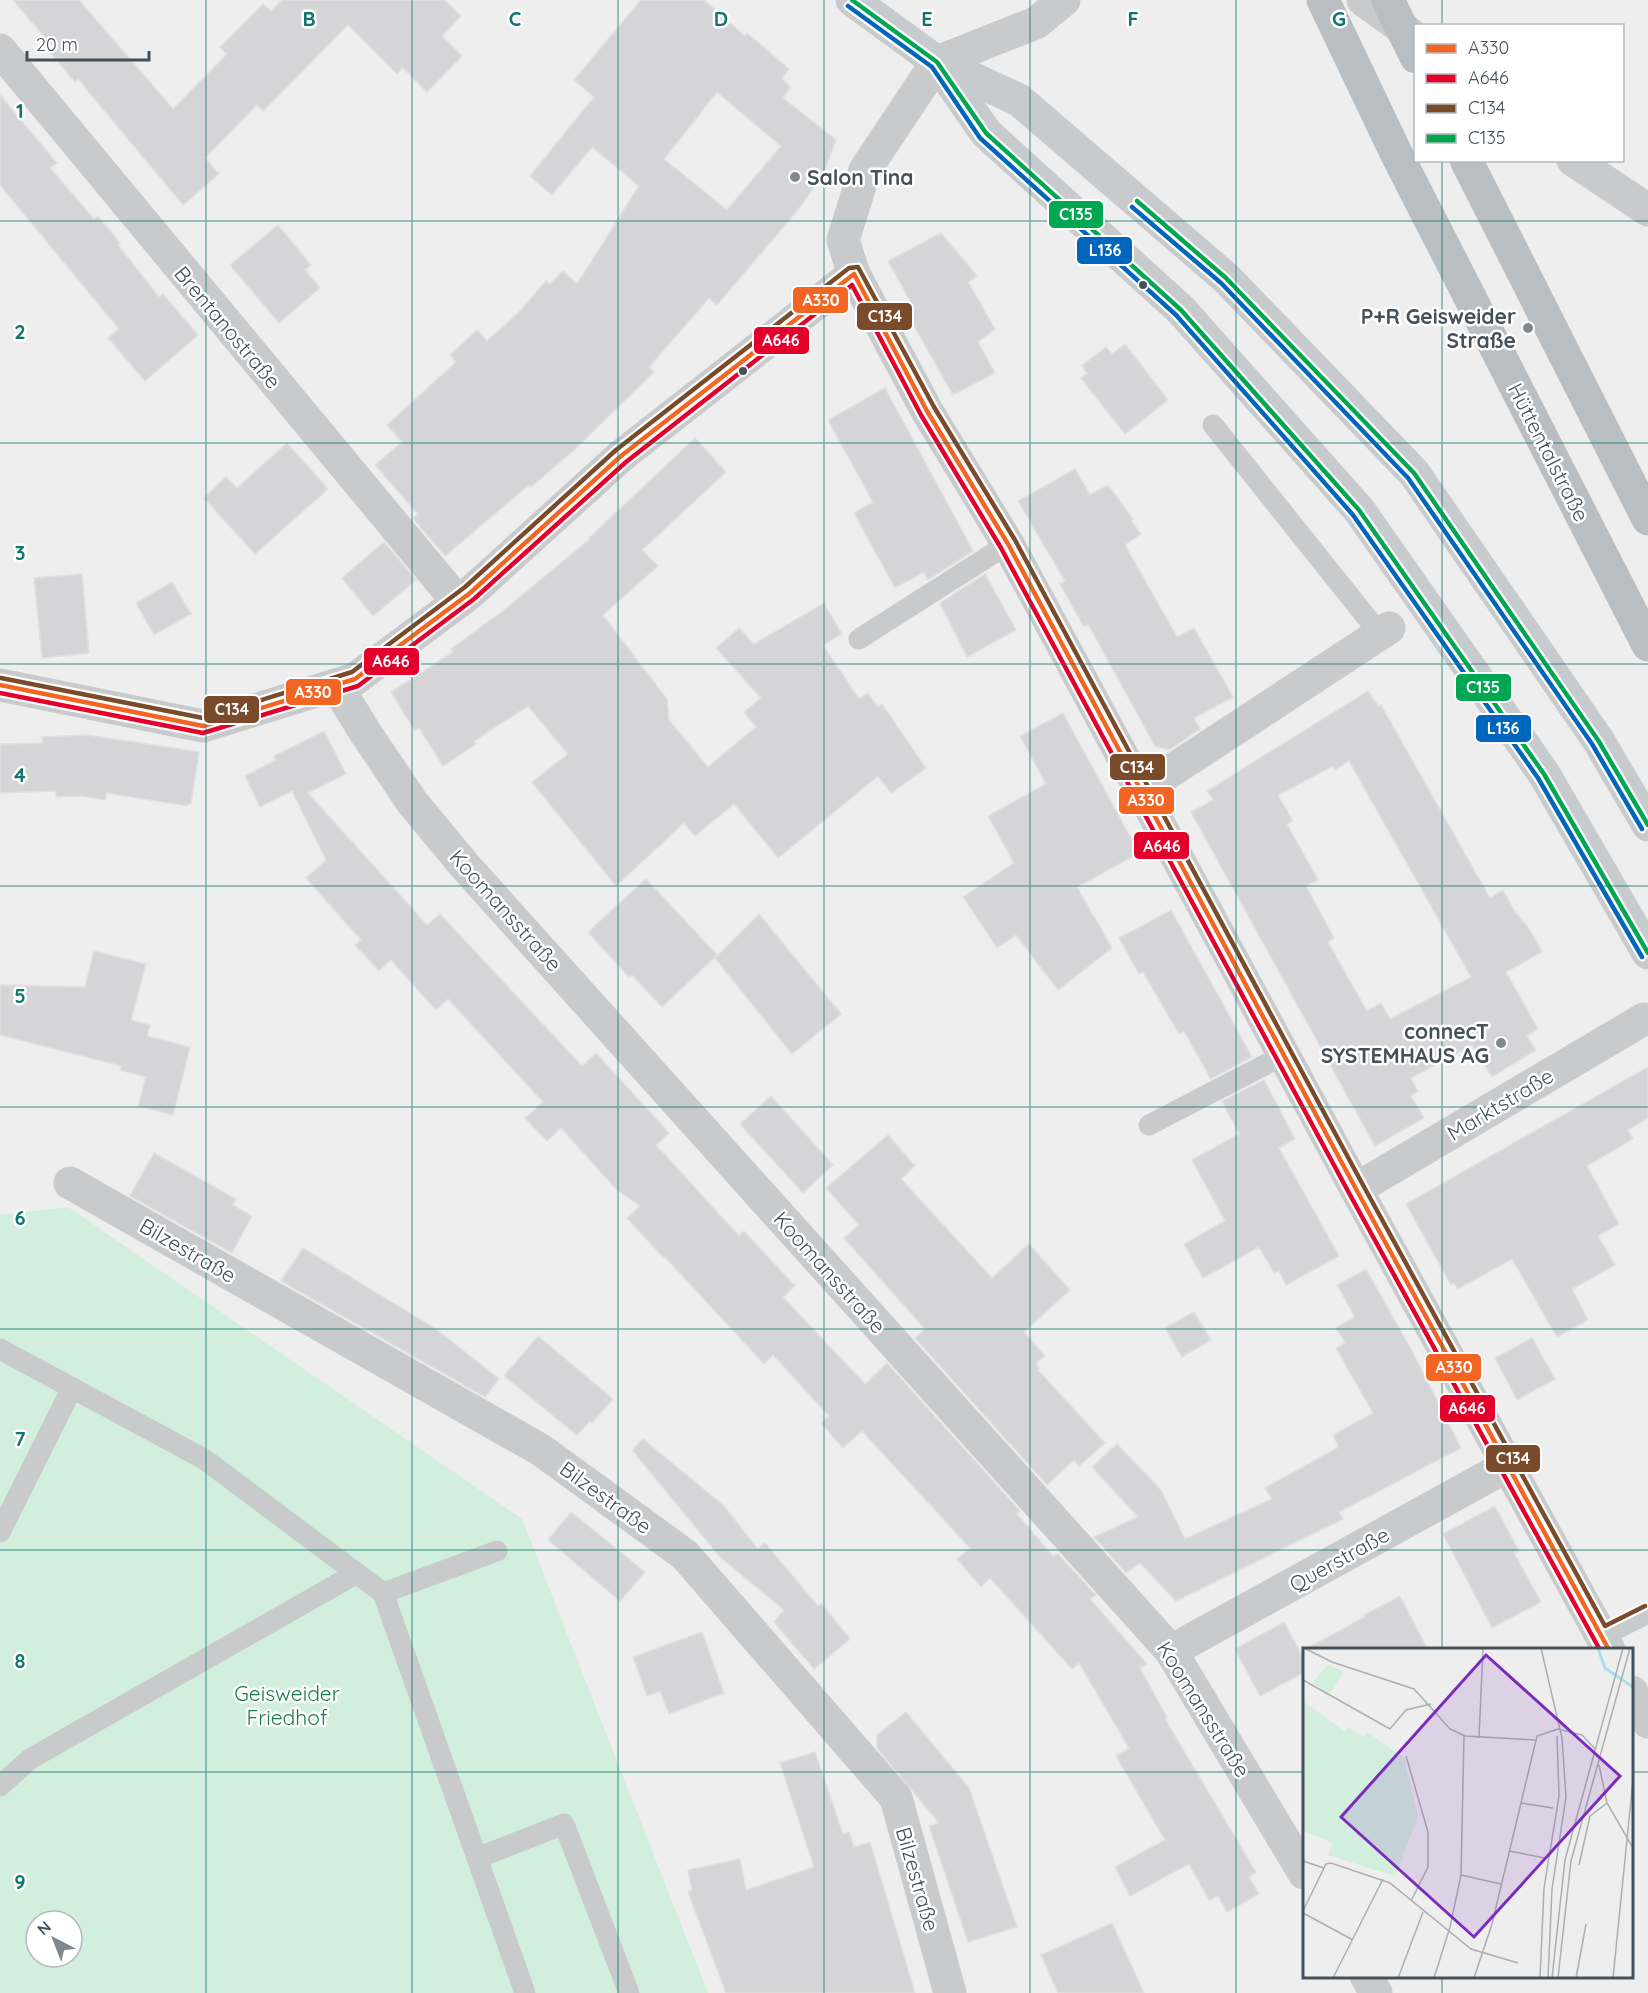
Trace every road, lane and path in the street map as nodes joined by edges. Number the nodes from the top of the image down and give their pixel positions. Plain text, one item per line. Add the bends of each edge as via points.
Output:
1 (852, 0) edge
2 (1064, 0) edge
3 (1323, 0) edge
4 (1363, 0) edge
5 (1388, 0) edge
6 (1414, 37) edge
7 (0, 50) edge
8 (1414, 53) edge
9 (937, 62) junction
10 (1467, 162) edge
11 (1577, 162) edge
12 (1648, 210) edge
13 (854, 274) junction
14 (1213, 425) dead end
15 (1648, 519) edge
16 (1008, 544) junction
17 (458, 602) junction
18 (1384, 631) joint
19 (859, 639) dead end
20 (1648, 645) edge
21 (0, 685) edge
22 (336, 685) junction
23 (1142, 790) junction
24 (1648, 825) edge
25 (1648, 953) edge
26 (1644, 1019) dead end
27 (1284, 1055) junction
28 (1149, 1125) dead end
29 (70, 1183) dead end
30 (1356, 1189) junction
31 (0, 1349) edge
32 (72, 1388) junction
33 (1507, 1466) junction
34 (0, 1532) edge
35 (497, 1551) dead end
36 (357, 1573) junction
37 (383, 1593) junction
38 (1648, 1613) edge
39 (1606, 1643) edge
40 (1171, 1651) junction
41 (1633, 1694) edge
42 (1648, 1722) edge
43 (0, 1786) edge
44 (477, 1858) junction
45 (1303, 1870) edge
46 (1367, 1978) edge
47 (525, 1993) edge
48 (629, 1993) edge
49 (950, 1993) edge
50 (1376, 1993) edge

1 - 9 main road
2 - 9 street via 1036,23
3 - 20 highway, Hüttentalstraße via 1396,153
4 - 6 street
5 - 8 highway
7 - 17 street, Brentanostraße
9 - 13 street via 865,171 843,240
9 - 24 main road via 1019,100 1235,287 1414,473 1598,740
9 - 25 main road via 986,133 1181,310 1359,510 1544,774
10 - 15 highway
11 - 12 street
13 - 16 street via 927,411
13 - 17 street via 621,456
14 - 18 lane
16 - 19 lane
16 - 23 street
17 - 22 street via 355,679
18 - 23 street
21 - 22 street via 203,726
22 - 40 street, Koomansstraße via 412,802 465,866
23 - 27 street
26 - 30 street, Marktstraße
27 - 28 lane
27 - 30 street
29 - 49 street, Bilzestraße via 541,1450 685,1555 896,1798
30 - 33 street
31 - 32 lane
32 - 34 lane
32 - 36 lane via 204,1459
33 - 39 street
33 - 40 street, Querstraße
35 - 37 lane
36 - 37 lane
36 - 43 lane via 30,1759
37 - 44 lane
38 - 39 lane
40 - 45 street, Koomansstraße
41 - 42 street
44 - 47 lane
44 - 48 lane via 564,1824
46 - 50 street

